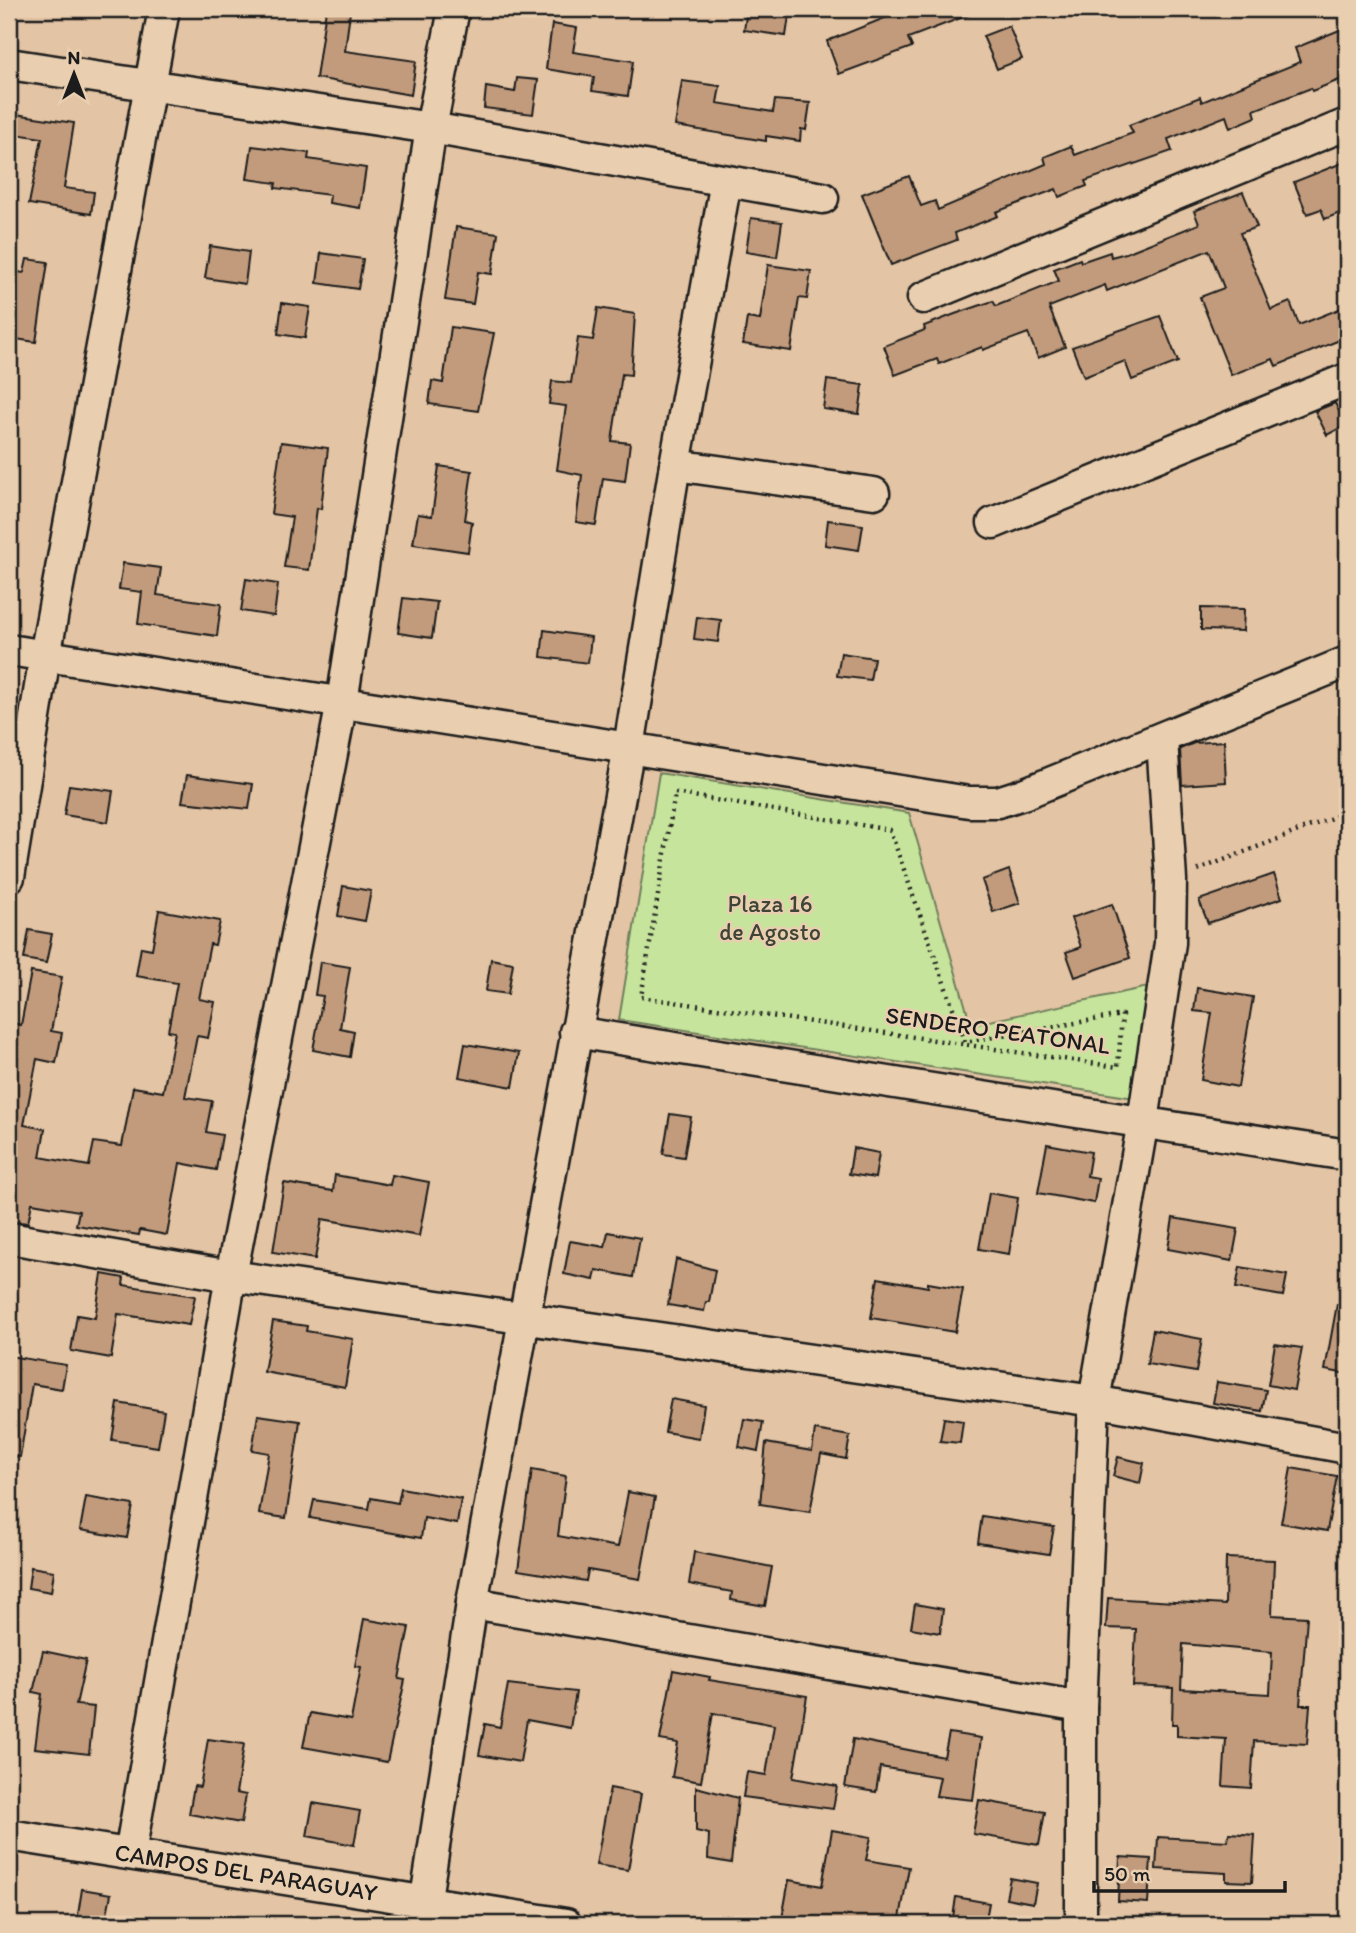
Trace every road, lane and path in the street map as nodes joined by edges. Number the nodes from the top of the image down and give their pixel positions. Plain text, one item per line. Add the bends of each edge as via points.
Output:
1 (164, 9) edge
2 (454, 9) edge
3 (9, 64) edge
4 (150, 87) junction
5 (1347, 124) edge
6 (431, 128) junction
7 (726, 181) junction
8 (823, 198) dead end
9 (923, 298) dead end
10 (1347, 379) edge
11 (675, 465) junction
12 (874, 493) dead end
13 (993, 523) dead end
14 (9, 650) edge
15 (45, 656) junction
16 (1347, 662) edge
17 (342, 702) junction
18 (1162, 739) junction
19 (629, 747) junction
20 (675, 793) joint
21 (1347, 812) edge
22 (9, 877) edge
23 (1171, 880) junction
24 (575, 1032) junction
25 (1143, 1121) junction
26 (1347, 1154) edge
27 (9, 1238) edge
28 (231, 1276) junction
29 (523, 1316) junction
30 (1094, 1401) junction
31 (1347, 1448) edge
32 (472, 1603) junction
33 (1081, 1707) junction
34 (9, 1835) edge
35 (130, 1854) junction
36 (425, 1912) edge
37 (566, 1924) edge
38 (1082, 1924) edge

1 - 4 street
2 - 6 street
3 - 4 street
4 - 6 street
4 - 15 street
5 - 9 street
6 - 7 street
6 - 17 street
7 - 8 street
7 - 11 street
10 - 13 street
11 - 12 street
11 - 19 street
14 - 15 street
15 - 17 street
15 - 22 street
16 - 18 street
17 - 19 street
17 - 28 street
18 - 19 street via 998,802 969,802
18 - 23 street
19 - 24 street
20 - 20 path, SENDERO PEATONAL via 890,830 965,1042 1122,1015 1118,1067 641,997
21 - 23 path
23 - 25 street via 1170,943
24 - 25 street
24 - 29 street
25 - 26 street
25 - 30 street
27 - 28 street
28 - 29 street
28 - 35 street
29 - 30 street
29 - 32 street
30 - 31 street
30 - 33 street
32 - 33 street
32 - 36 street
33 - 38 street
34 - 35 street, CAMPOS DEL PARAGUAY
35 - 36 street, CAMPOS DEL PARAGUAY
36 - 37 street, CAMPOS DEL PARAGUAY

